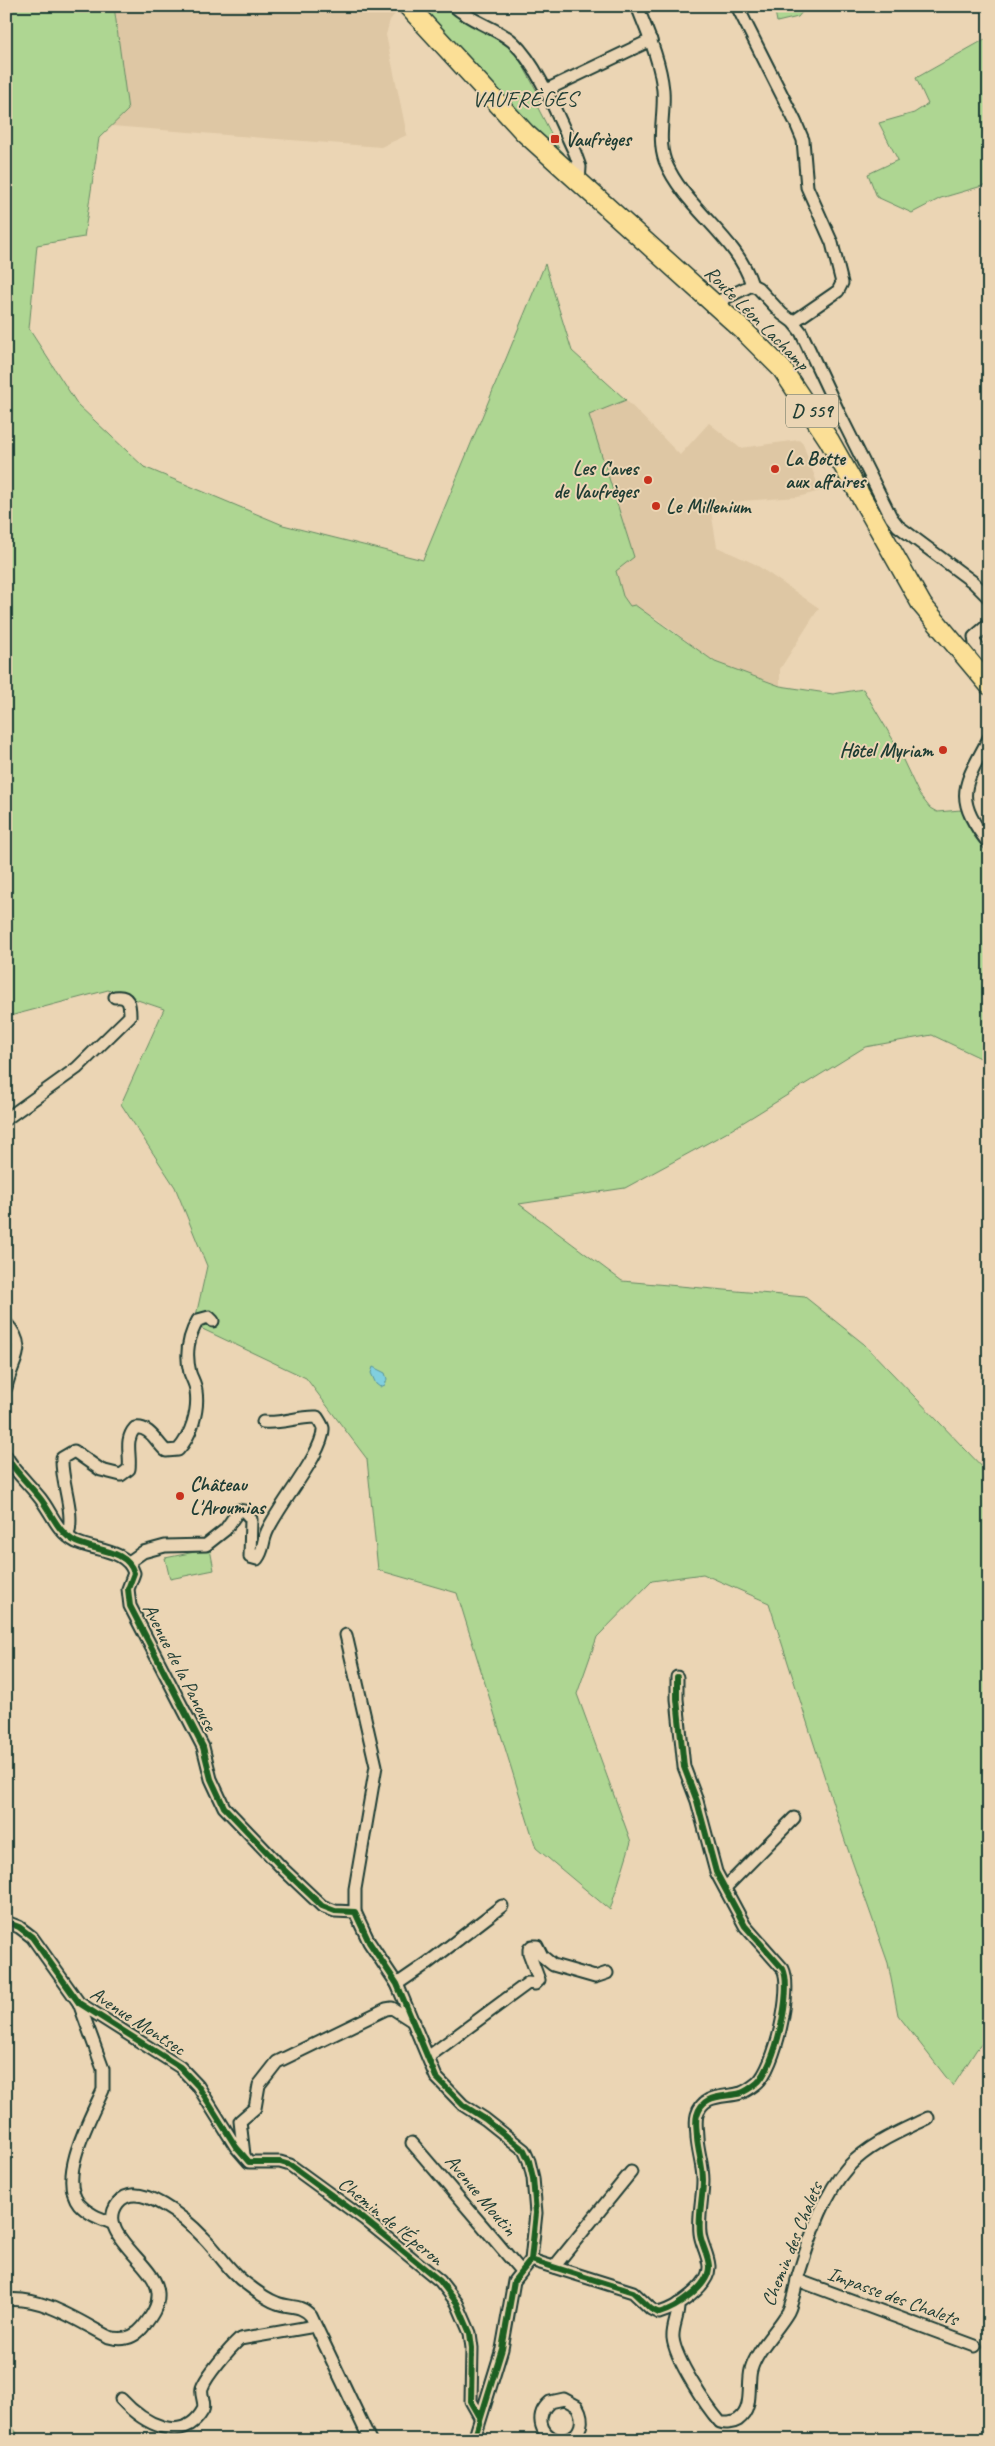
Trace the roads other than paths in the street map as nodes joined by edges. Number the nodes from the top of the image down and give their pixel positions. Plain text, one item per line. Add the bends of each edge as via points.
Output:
1 (408, 6) edge
2 (454, 6) edge
3 (637, 6) edge
4 (737, 6) edge
5 (651, 40) junction
6 (544, 91) junction
7 (578, 183) junction
8 (752, 285) junction
9 (713, 304) junction
10 (793, 322) junction
11 (989, 598) edge
12 (989, 624) edge
13 (989, 660) edge
14 (989, 685) edge
15 (989, 738) edge
16 (989, 844) edge
17 (115, 997) dead end
18 (6, 1119) edge
19 (212, 1322) dead end
20 (6, 1324) edge
21 (6, 1388) edge
22 (263, 1422) dead end
23 (6, 1456) edge
24 (68, 1536) junction
25 (129, 1562) junction
26 (346, 1634) dead end
27 (677, 1677) dead end
28 (794, 1818) dead end
29 (725, 1888) junction
30 (502, 1906) dead end
31 (355, 1912) junction
32 (6, 1922) edge
33 (607, 1973) dead end
34 (397, 1984) junction
35 (79, 2003) junction
36 (414, 2022) junction
37 (428, 2057) junction
38 (928, 2118) dead end
39 (412, 2143) dead end
40 (244, 2156) junction
41 (631, 2172) dead end
42 (112, 2223) junction
43 (530, 2260) junction
44 (554, 2267) junction
45 (521, 2271) junction
46 (797, 2280) junction
47 (6, 2300) edge
48 (678, 2304) junction
49 (315, 2326) junction
50 (975, 2346) dead end
51 (121, 2399) dead end
52 (480, 2417) junction
53 (553, 2439) edge
54 (370, 2440) edge
55 (474, 2440) edge
56 (566, 2440) edge

1 - 7 main road, Route Léon Lachamp / D 559 via 525,133
2 - 6 street via 512,41
3 - 5 street
4 - 10 street via 803,140 807,187 832,243 842,283 838,291
5 - 6 street
5 - 8 street via 663,90 665,161 680,187 749,273
6 - 7 street via 575,153 580,167
7 - 9 main road, Route Léon Lachamp / D 559
8 - 9 street
8 - 10 street
9 - 14 main road, Route Léon Lachamp / D 559 via 782,369 795,386 922,605
10 - 11 street via 813,356 891,517
12 - 13 street via 974,637
15 - 16 street via 965,784 964,800 975,826
17 - 18 street via 127,999 130,1005 130,1016 122,1026 77,1068
19 - 24 street via 208,1317 198,1320 189,1335 190,1372 197,1394 191,1433 178,1450 166,1451 147,1429 141,1427 130,1434 129,1470 121,1475 101,1470 74,1452 62,1458 71,1527
20 - 21 street via 15,1333 18,1359 9,1374
22 - 25 street via 277,1424 318,1417 323,1428 309,1464 266,1534 263,1552 256,1558 250,1557 250,1519 239,1510 225,1530 206,1545 165,1546 143,1552
23 - 24 street via 41,1499 55,1525
24 - 25 street
25 - 31 street, Avenue de la Panouse via 134,1573 128,1589 130,1606 203,1747 211,1779 224,1807 322,1906 335,1911
26 - 31 street via 376,1766 355,1889
27 - 29 street via 684,1768 706,1828 711,1856
28 - 29 street
29 - 48 street via 745,1926 783,1968 786,1976 781,2023 772,2057 761,2080 740,2094 713,2097 705,2102 697,2116 703,2177 699,2226 709,2265 708,2274 698,2288
30 - 34 street
31 - 34 street via 369,1942
32 - 35 street, Avenue Montsec via 32,1937
33 - 37 street via 595,1977 553,1965 536,1946 532,1946 529,1953 539,1980 534,1984 528,1983
34 - 36 street
35 - 40 street, Avenue Montsec via 180,2067 198,2086
35 - 42 street via 104,2079 103,2090 76,2154 72,2187 80,2205 94,2217
36 - 37 street
36 - 40 street via 392,2008 386,2009 277,2062 259,2085 254,2108 239,2124
37 - 43 street via 436,2077 450,2093 463,2106 516,2143 529,2161 536,2213
38 - 46 street, Chemin des Chalets via 884,2140 848,2166 829,2192
39 - 45 street, Avenue Moutin
40 - 52 street, Chemin de l'Éperon via 253,2163 280,2162 290,2166 364,2219 440,2282 457,2303 470,2333 471,2401
41 - 44 street
42 - 47 street via 152,2278 158,2292 158,2303 153,2313 134,2335 118,2340 47,2306 25,2300
42 - 49 street via 122,2200 137,2195 156,2200 204,2238 245,2283 278,2303 305,2309
43 - 44 street
43 - 45 street
44 - 48 street via 633,2292 655,2312
45 - 52 street via 510,2293 502,2349
46 - 48 street, Chemin des Chalets via 788,2311 752,2368 746,2410 738,2420 730,2423 720,2422 715,2417 678,2358 673,2335
46 - 50 street, Impasse des Chalets
49 - 51 street via 240,2339 205,2383 202,2393 204,2408 195,2424 180,2436 158,2432 136,2416
49 - 54 street
52 - 55 street
53 - 56 street via 542,2427 542,2413 550,2402 564,2399 577,2406 582,2419 578,2433

